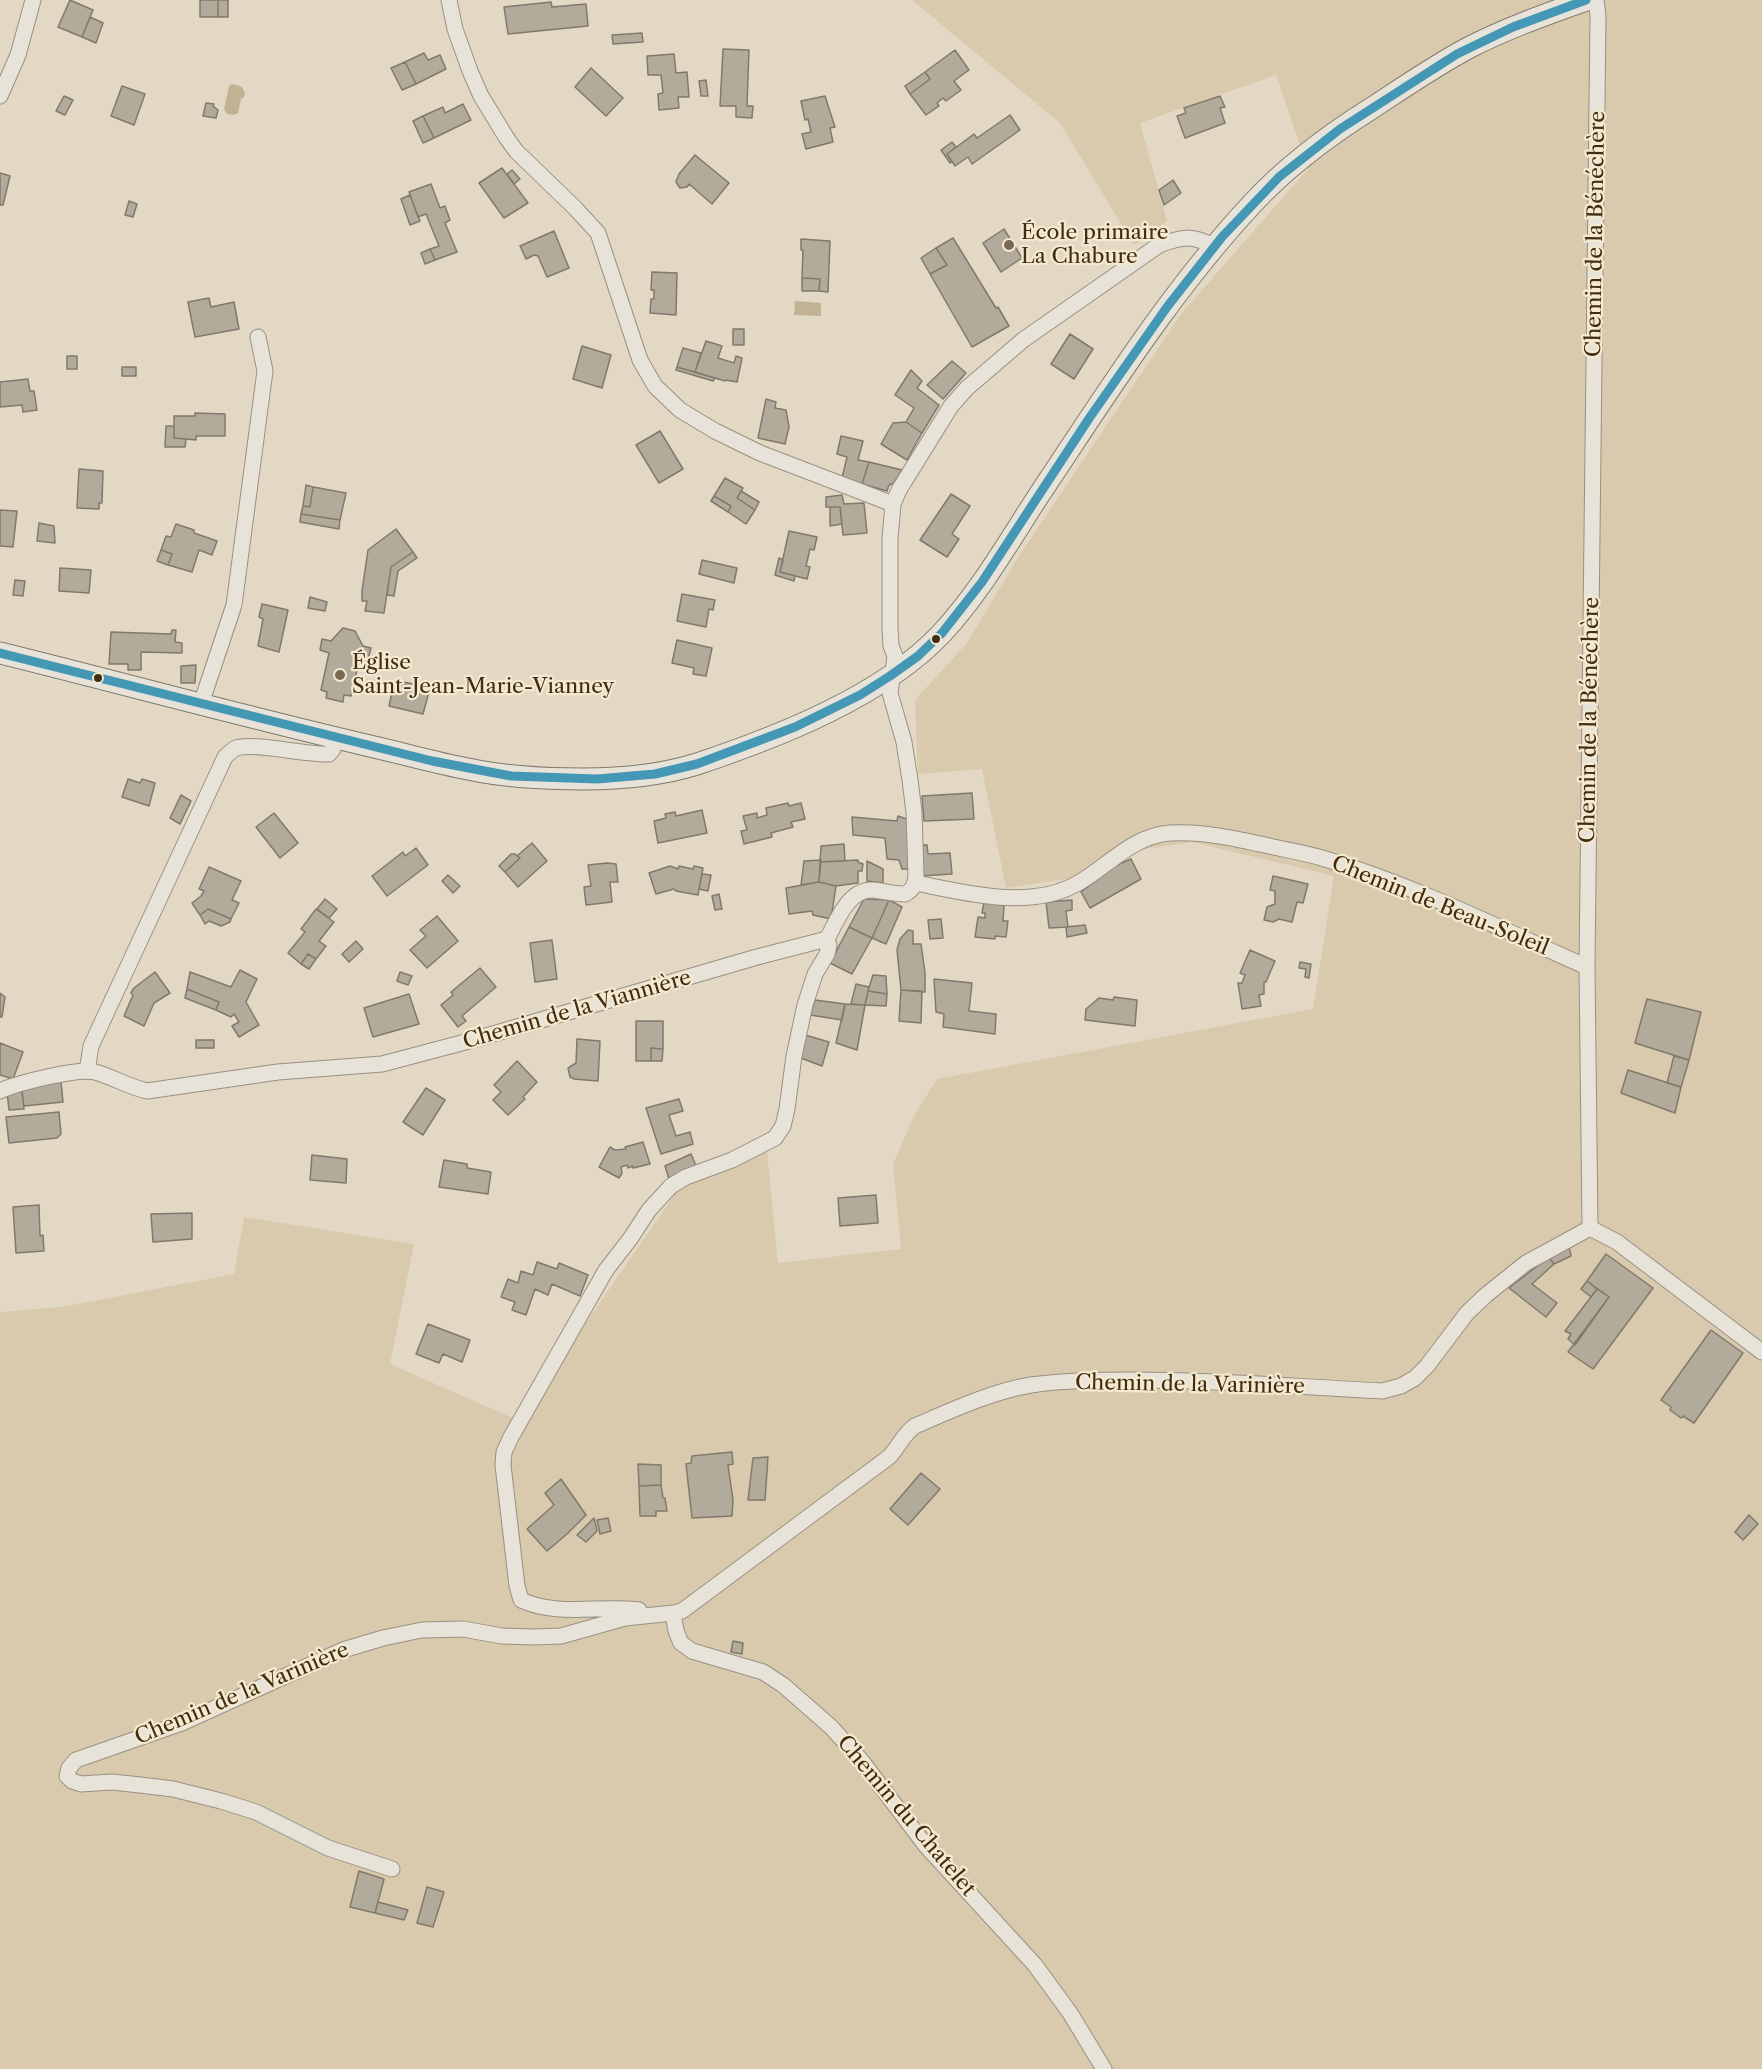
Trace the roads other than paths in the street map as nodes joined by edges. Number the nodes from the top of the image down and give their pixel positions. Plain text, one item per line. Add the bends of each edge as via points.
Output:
1 (33, 0) edge
2 (449, 0) edge
3 (1586, 0) edge
4 (1596, 0) edge
5 (0, 96) edge
6 (1214, 247) junction
7 (258, 337) dead end
8 (893, 504) junction
9 (0, 653) edge
10 (893, 674) junction
11 (201, 704) junction
12 (335, 738) junction
13 (916, 883) junction
14 (827, 939) junction
15 (1587, 967) junction
16 (87, 1071) junction
17 (0, 1091) edge
18 (1590, 1228) junction
19 (1762, 1352) edge
20 (665, 1614) junction
21 (392, 1869) dead end
22 (1104, 2069) edge

1 - 5 street via 18,55
2 - 8 street via 470,71 506,137 598,233 640,360 655,386 680,410 715,431 760,453
3 - 6 main road via 1470,47 1339,129 1296,162
4 - 15 street, Chemin de la Bénéchère
6 - 8 street via 1193,237 1174,239 1146,253 1023,340 951,406
6 - 10 main road via 1149,332 974,593 936,639
7 - 11 street via 265,371 234,605
8 - 10 street via 889,575
9 - 11 main road
10 - 12 main road via 855,697 768,738 695,764 642,775 535,778 472,770
10 - 13 street via 890,693 904,742 914,812
11 - 12 main road
12 - 16 street via 329,754 252,747 234,748 225,757 91,1046
13 - 14 street via 905,894 861,892 851,899
13 - 15 street, Chemin de Beau-Soleil via 991,897 1022,898 1070,888 1132,844 1149,837 1171,833 1213,836 1322,858 1395,884
14 - 16 street, Chemin de la Viannière via 382,1064 278,1072 147,1091
14 - 20 street via 827,954 815,974 805,1005 783,1126 775,1138 761,1146 671,1186 649,1210 606,1270 504,1452 521,1600 553,1610 616,1608
15 - 18 street, Chemin de la Bénéchère
16 - 17 street, Chemin de la Viannière
18 - 19 street via 1617,1242
18 - 20 street, Chemin de la Varinière via 1526,1263 1486,1295 1467,1313 1427,1366 1401,1386 1382,1391 1260,1383 1085,1380 1029,1385 966,1404 908,1431 889,1457 701,1598 682,1611
20 - 21 street, Chemin de la Varinière via 625,1618 561,1636 502,1636 463,1629 423,1630 383,1638 343,1650 182,1723 76,1760 69,1768 68,1776 81,1784 112,1782 172,1789 256,1812 328,1848
20 - 22 street, Chemin du Chatelet via 681,1643 692,1651 763,1672 831,1726 926,1846 1035,1965

